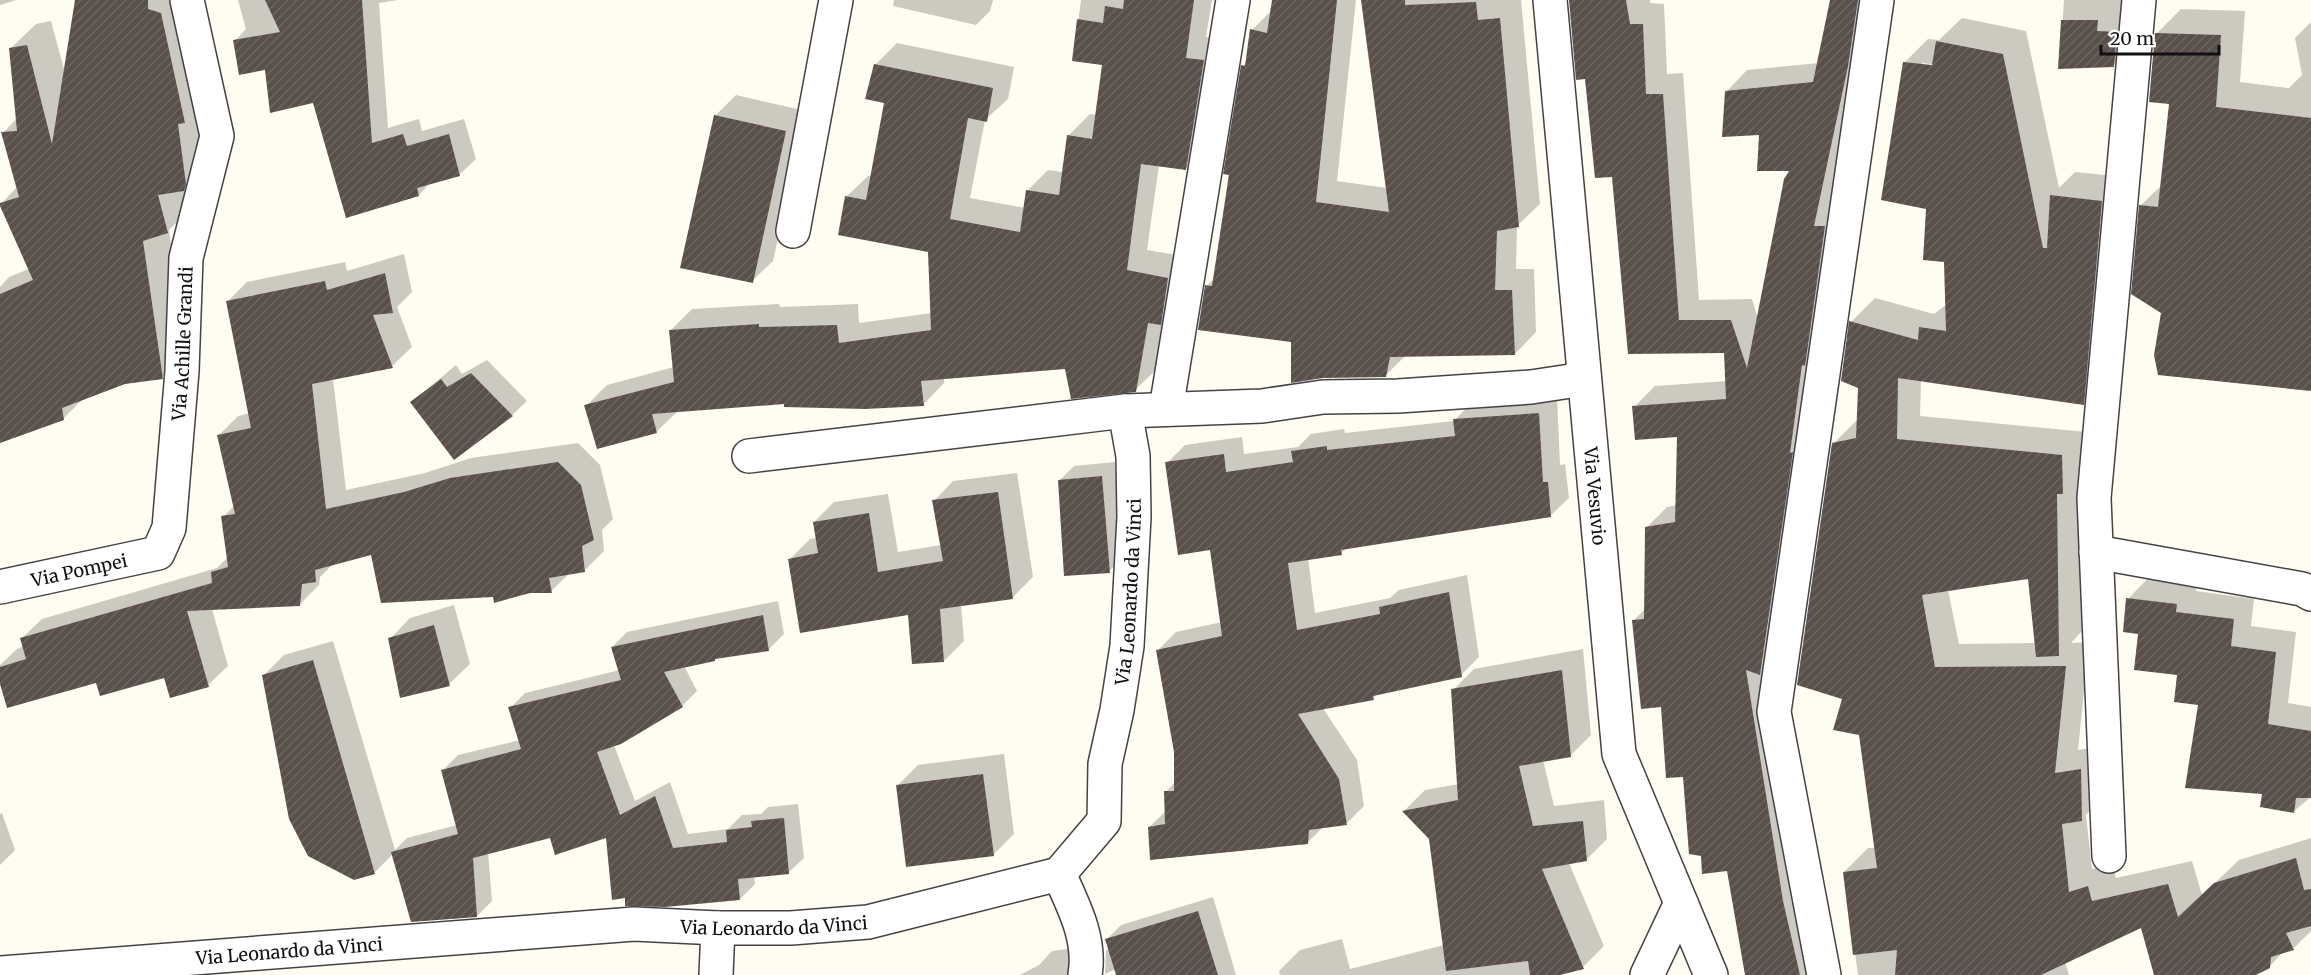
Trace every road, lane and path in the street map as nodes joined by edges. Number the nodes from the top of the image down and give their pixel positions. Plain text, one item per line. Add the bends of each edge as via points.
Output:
1 (187, 0) edge
2 (836, 0) edge
3 (1233, 0) edge
4 (1550, 0) edge
5 (1877, 0) edge
6 (2139, 0) edge
7 (793, 231) dead end
8 (1584, 379) junction
9 (1166, 409) junction
10 (1125, 411) junction
11 (749, 456) dead end
12 (2096, 552) junction
13 (159, 553) joint
14 (0, 587) edge
15 (2311, 594) edge
16 (2109, 856) dead end
17 (1059, 874) junction
18 (1681, 903) junction
19 (718, 928) junction
20 (0, 973) edge
21 (716, 975) edge
22 (1085, 975) edge
23 (1647, 975) edge
24 (1710, 975) edge
25 (1824, 975) edge

1 - 13 street, Via Achille Grandi via 217,136 186,258 182,370 169,528
2 - 7 street
3 - 9 street
4 - 8 street, Via Vesuvio
5 - 25 street via 1774,712
6 - 12 street via 2095,489
8 - 9 street via 1531,387
8 - 18 street, Via Vesuvio via 1619,754
9 - 10 street
10 - 11 street
10 - 17 street, Via Leonardo da Vinci via 1133,456 1134,517 1127,646 1105,764 1104,821
12 - 15 street via 2302,589
12 - 16 street
13 - 14 street, Via Pompei
17 - 19 street, Via Leonardo da Vinci via 868,922
17 - 22 street via 1088,954
18 - 23 street
18 - 24 street, Via Vesuvio
19 - 20 street, Via Leonardo da Vinci via 634,924
19 - 21 street

